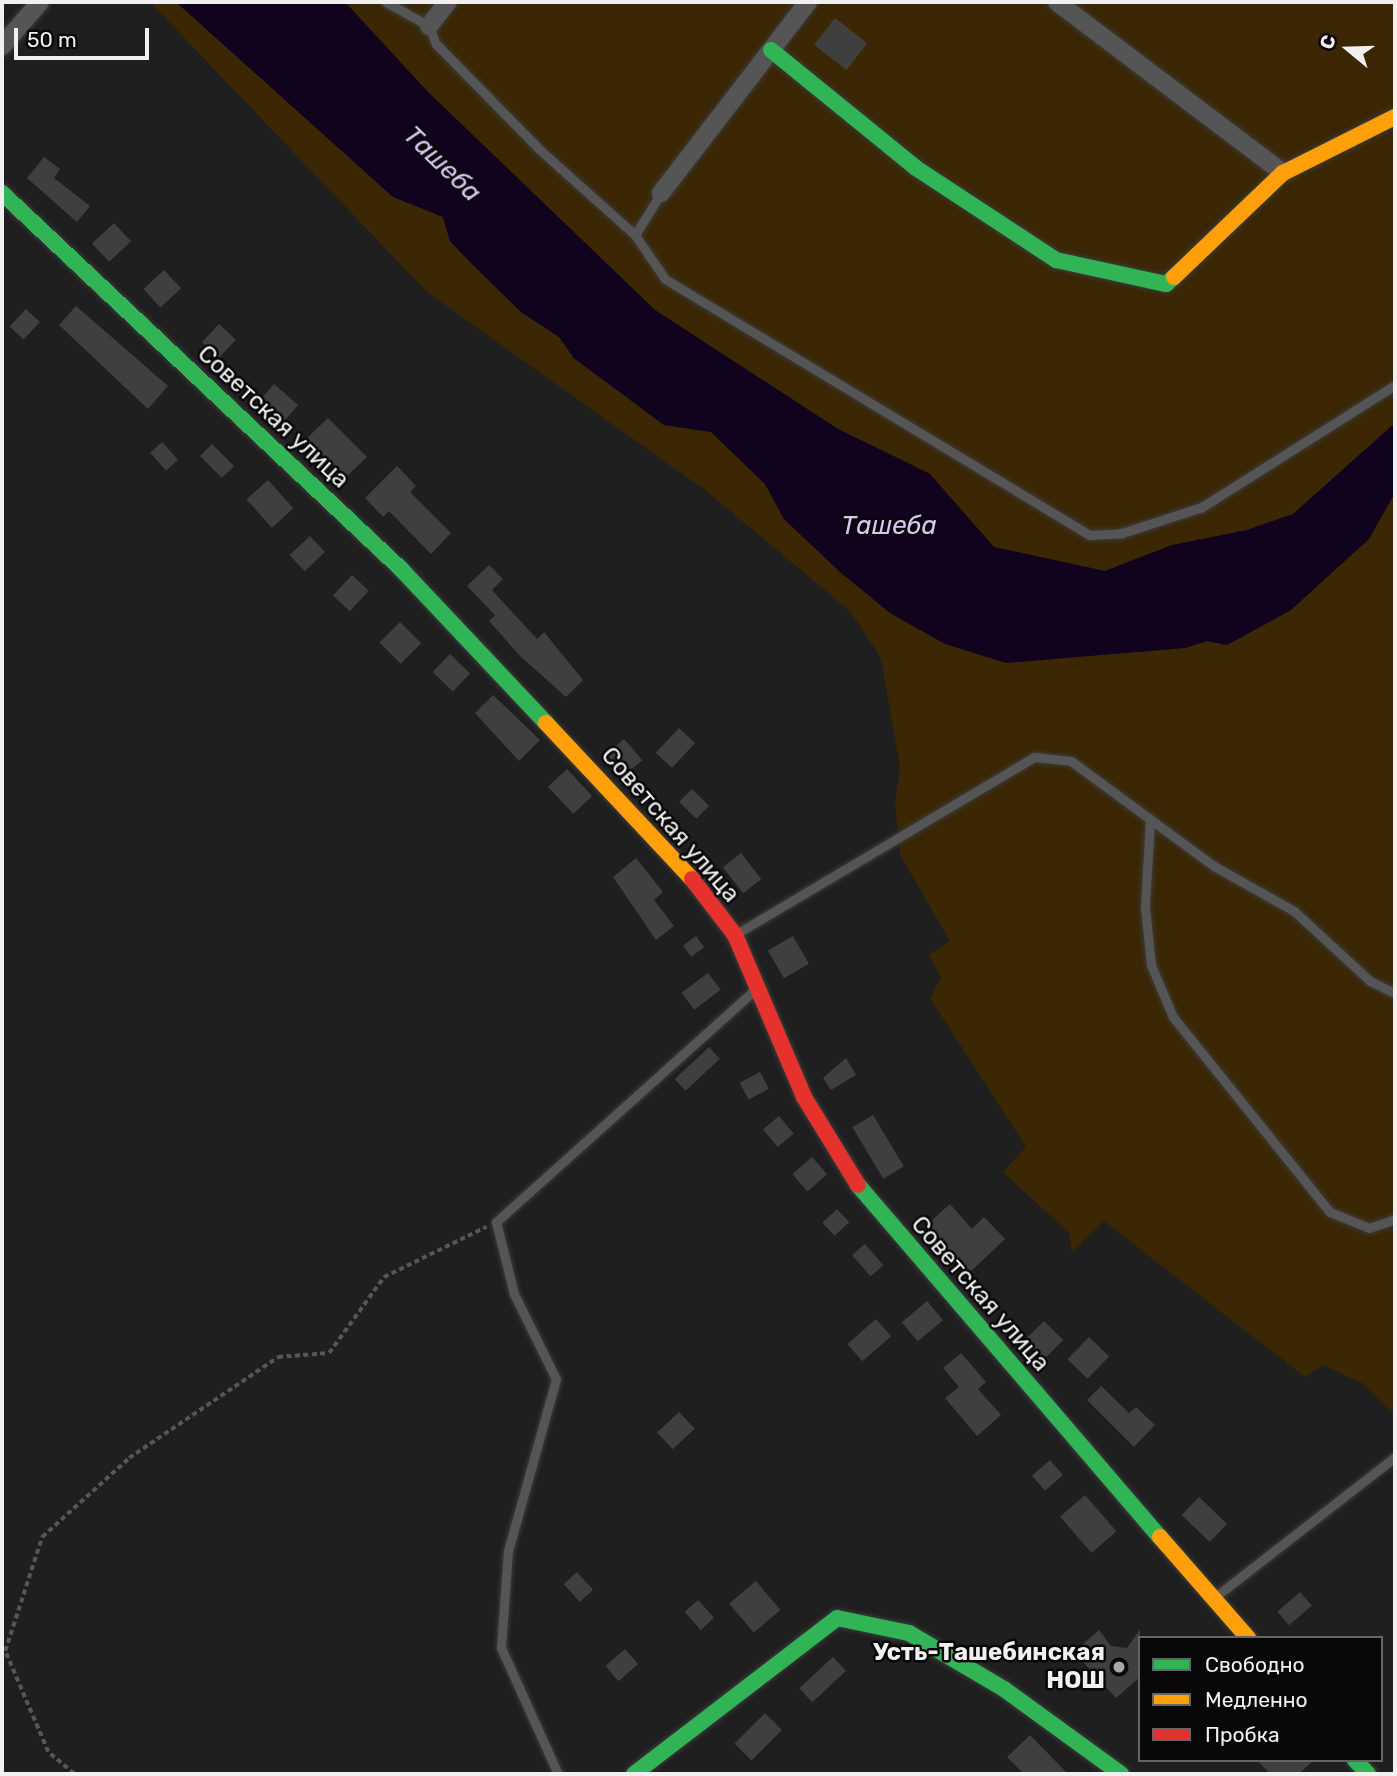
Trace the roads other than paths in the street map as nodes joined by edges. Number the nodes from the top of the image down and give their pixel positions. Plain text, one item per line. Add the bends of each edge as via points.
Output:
1 (40, 2) edge
2 (386, 2) edge
3 (447, 2) edge
4 (808, 2) edge
5 (1057, 2) edge
6 (429, 26) junction
7 (2, 46) edge
8 (771, 50) junction
9 (1395, 117) edge
10 (1283, 173) junction
11 (2, 193) edge
12 (660, 193) joint
13 (635, 235) junction
14 (1395, 385) edge
15 (1150, 819) junction
16 (735, 935) junction
17 (759, 986) junction
18 (1395, 993) edge
19 (1395, 1219) edge
20 (1395, 1457) edge
21 (1214, 1598) junction
22 (1246, 1636) edge
23 (558, 1774) edge
24 (634, 1774) edge
25 (1121, 1774) edge

1 - 7 street
2 - 6 lane
3 - 6 street
4 - 8 street
5 - 10 street
6 - 13 lane via 436,44 540,150
8 - 10 street via 916,168 1056,260 1166,284
8 - 12 street
9 - 10 street
11 - 16 street, Советская улица via 402,570 680,864
12 - 13 lane
13 - 14 lane via 665,279 1089,536 1122,533 1202,508
15 - 16 lane via 1071,761 1034,757
15 - 18 lane via 1213,866 1294,911 1370,981
15 - 19 lane via 1144,907 1151,965 1173,1017 1330,1212 1369,1228
16 - 17 street, Советская улица
17 - 21 street, Советская улица via 804,1097 864,1194
17 - 23 lane via 496,1222 514,1294 556,1379 508,1551 501,1647
20 - 21 lane
21 - 22 street, Советская улица
24 - 25 street via 837,1618 909,1633 1004,1689

